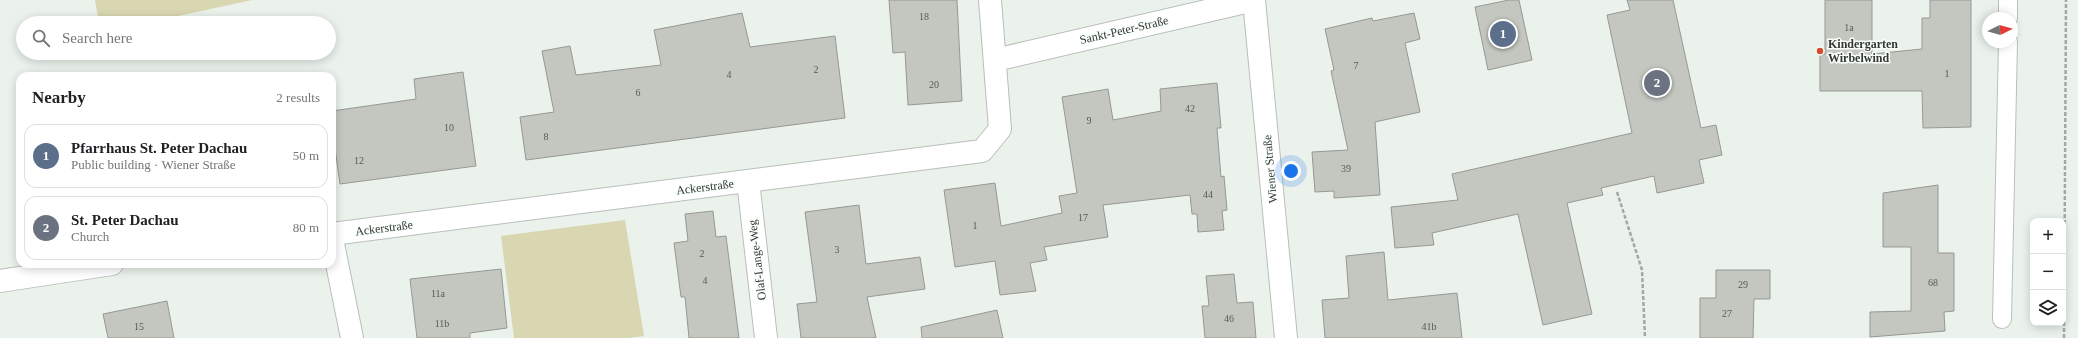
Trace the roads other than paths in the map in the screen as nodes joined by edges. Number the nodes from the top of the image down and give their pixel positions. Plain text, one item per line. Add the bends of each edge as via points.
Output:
1 (990, 0) edge
2 (1254, 0) edge
3 (2008, 0) edge
4 (2008, 12) edge
5 (2008, 48) edge
6 (995, 60) junction
7 (748, 181) junction
8 (336, 233) edge
9 (336, 259) edge
10 (86, 268) edge
11 (0, 281) edge
12 (2002, 319) dead end
13 (352, 338) edge
14 (766, 338) edge
15 (1286, 338) edge

1 - 6 street, Ackerstraße
2 - 6 street, Sankt-Peter-Straße
2 - 15 street, Wiener Straße
3 - 4 lane
5 - 12 lane
6 - 7 street, Ackerstraße via 1000,129 982,151
7 - 8 street, Ackerstraße
7 - 14 street, Olaf-Lange-Weg
9 - 13 street
10 - 11 street

